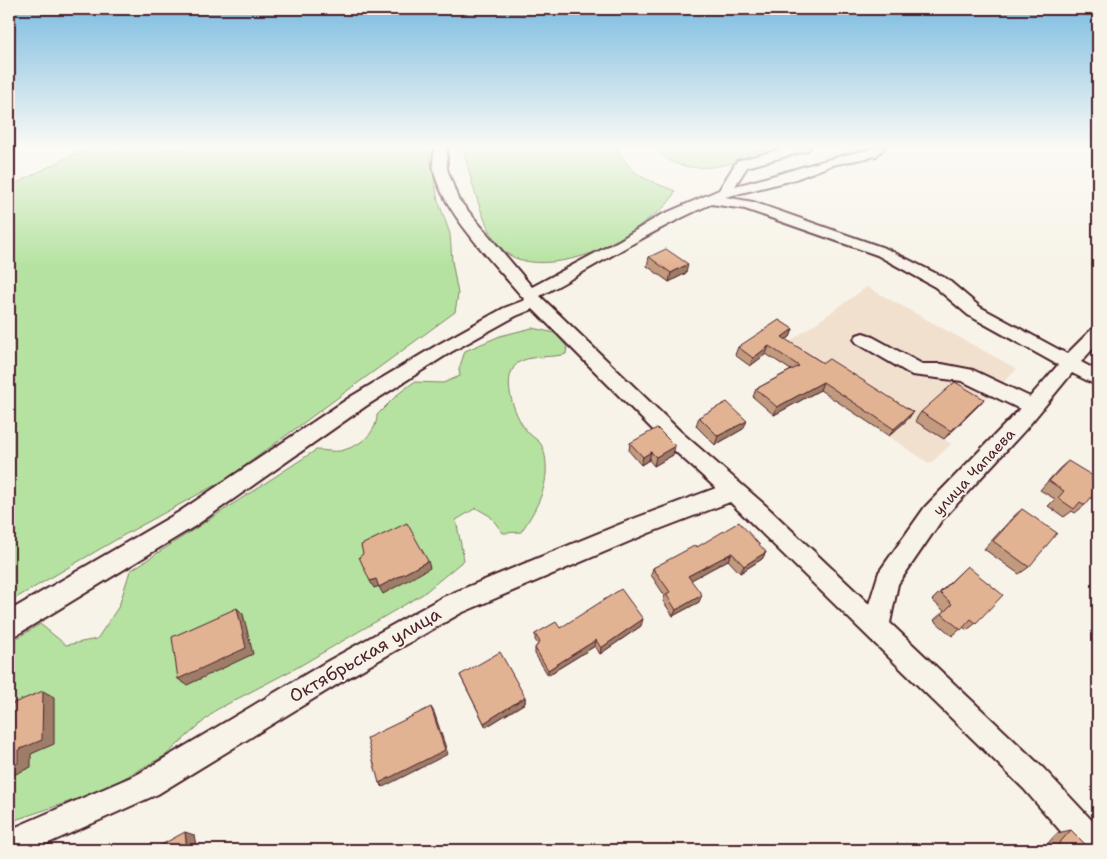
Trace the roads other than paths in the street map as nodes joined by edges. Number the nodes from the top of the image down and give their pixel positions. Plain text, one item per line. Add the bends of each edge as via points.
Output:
1 (446, 187) edge
2 (728, 187) edge
3 (748, 187) edge
4 (724, 193) junction
5 (707, 199) junction
6 (533, 298) junction
7 (1098, 333) edge
8 (863, 339) dead end
9 (1068, 365) junction
10 (1098, 379) edge
11 (1033, 407) junction
12 (734, 492) junction
13 (9, 625) edge
14 (876, 627) junction
15 (9, 847) edge
16 (1098, 850) edge

1 - 6 street via 451,200
2 - 4 street
3 - 4 street
4 - 5 street
5 - 6 street via 664,219
5 - 9 street via 748,205 882,252 941,283 974,312
6 - 12 street via 674,438
6 - 13 street via 359,401 187,519
7 - 9 street, улица Чапаева
8 - 11 street via 919,370 966,375
9 - 10 street
9 - 11 street, улица Чапаева
11 - 14 street, улица Чапаева via 933,514 887,580
12 - 14 street
12 - 15 street, Октябрьская улица via 641,526 452,605 336,670 148,784
14 - 16 street via 1034,779

